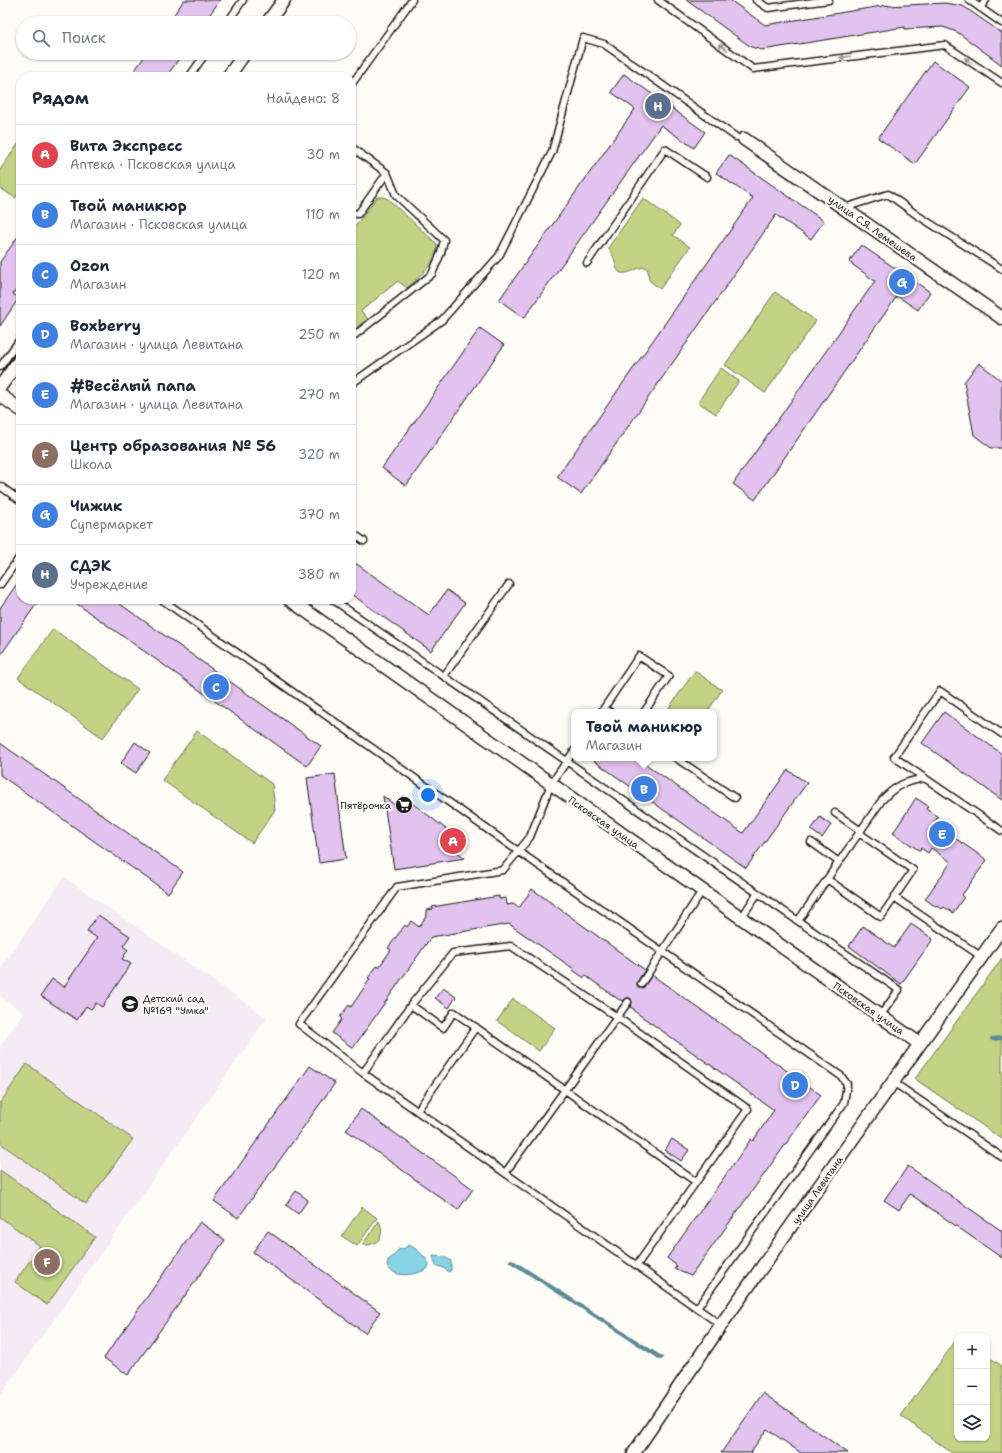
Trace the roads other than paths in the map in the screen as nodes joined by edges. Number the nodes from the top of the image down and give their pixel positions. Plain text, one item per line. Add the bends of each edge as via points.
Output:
1 (243, 0) edge
2 (284, 0) edge
3 (412, 0) edge
4 (658, 0) edge
5 (756, 0) edge
6 (829, 0) edge
7 (969, 0) edge
8 (986, 0) edge
9 (980, 8) junction
10 (232, 16) edge
11 (272, 16) edge
12 (1002, 23) edge
13 (201, 60) edge
14 (240, 60) edge
15 (193, 72) edge
16 (232, 72) edge
17 (356, 77) edge
18 (1002, 83) edge
19 (740, 138) joint
20 (356, 151) edge
21 (387, 173) junction
22 (707, 177) dead end
23 (843, 208) junction
24 (356, 214) edge
25 (586, 263) dead end
26 (1002, 269) edge
27 (1002, 318) edge
28 (356, 334) edge
29 (16, 345) edge
30 (16, 365) edge
31 (0, 367) edge
32 (356, 380) edge
33 (0, 387) edge
34 (0, 395) edge
35 (16, 406) edge
36 (0, 486) edge
37 (16, 497) edge
38 (356, 535) edge
39 (364, 541) dead end
40 (16, 563) edge
41 (509, 584) dead end
42 (0, 585) edge
43 (168, 604) edge
44 (296, 604) edge
45 (339, 604) edge
46 (444, 676) junction
47 (603, 709) edge
48 (646, 709) edge
49 (1002, 734) edge
50 (571, 755) edge
51 (567, 761) junction
52 (680, 761) edge
53 (925, 778) junction
54 (551, 784) junction
55 (735, 798) dead end
56 (835, 813) dead end
57 (1002, 831) edge
58 (860, 832) junction
59 (811, 842) dead end
60 (518, 851) junction
61 (839, 862) junction
62 (827, 879) junction
63 (702, 891) junction
64 (758, 893) junction
65 (894, 897) junction
66 (741, 918) junction
67 (798, 921) junction
68 (1002, 928) edge
69 (662, 951) junction
70 (982, 957) junction
71 (641, 984) dead end
72 (628, 1002) dead end
73 (411, 1005) junction
74 (880, 1016) junction
75 (617, 1017) junction
76 (476, 1028) junction
77 (920, 1044) junction
78 (363, 1073) junction
79 (893, 1082) junction
80 (565, 1090) junction
81 (418, 1111) junction
82 (1002, 1157) edge
83 (505, 1173) junction
84 (696, 1182) junction
85 (637, 1266) junction
86 (697, 1308) junction
87 (721, 1325) junction
88 (634, 1453) edge

1 - 10 lane
2 - 11 street
3 - 17 lane
18 -> 4 lane via 944,45 753,69
5 - 6 lane via 768,8
7 - 9 lane
8 - 9 lane
9 - 12 lane
13 - 15 lane
14 - 16 street
19 - 23 street, улица С.Я. Лемешева
19 - 32 lane via 604,44 583,38 552,152 499,256 442,320
20 - 21 lane
21 - 24 lane
21 - 28 lane via 396,195 444,240 432,274
22 - 25 lane via 665,149
23 - 26 lane via 888,194
23 - 27 street, улица С.Я. Лемешева
29 - 31 lane
30 - 33 street
34 - 35 street
36 - 37 lane
38 - 39 lane
40 - 42 lane
41 - 46 lane
43 - 60 lane
44 - 54 street, Псковская улица
45 - 46 lane
46 - 51 lane
47 - 48 lane via 640,656 669,676
49 - 53 lane via 940,692 894,757
50 - 51 lane
51 - 54 lane
51 - 64 lane
52 - 55 lane
53 - 57 lane
53 - 58 lane via 892,789
54 - 60 lane via 530,837
54 - 63 street, Псковская улица
56 - 58 lane
58 - 61 lane
58 - 65 lane via 913,870
59 - 61 lane
60 - 69 lane
60 - 78 lane via 502,870 397,887 303,1018 299,1024
61 - 62 lane
62 - 65 lane via 881,916
62 - 67 lane
63 - 66 street, Псковская улица
63 - 69 lane
64 - 66 lane
64 - 67 lane
65 - 70 lane
66 - 74 street, Псковская улица
67 - 74 lane via 899,990
68 - 70 street, улица Левитана
69 - 71 lane
69 - 86 lane via 841,1076 847,1084 844,1103
70 - 77 street, улица Левитана
72 - 75 lane
73 - 75 lane via 453,953 511,946
73 - 76 lane via 443,1028 454,1012
73 - 78 lane
74 - 77 street, Псковская улица
75 - 80 lane
75 - 84 lane via 748,1109
76 - 80 lane
76 - 81 lane
77 - 79 street, улица Левитана
78 - 81 lane
79 - 82 lane
79 - 87 street, улица Левитана
80 - 83 lane
80 - 84 lane
81 - 83 lane
83 - 85 lane
84 - 85 lane
85 - 86 lane
86 - 87 lane
87 - 88 street, улица Левитана

